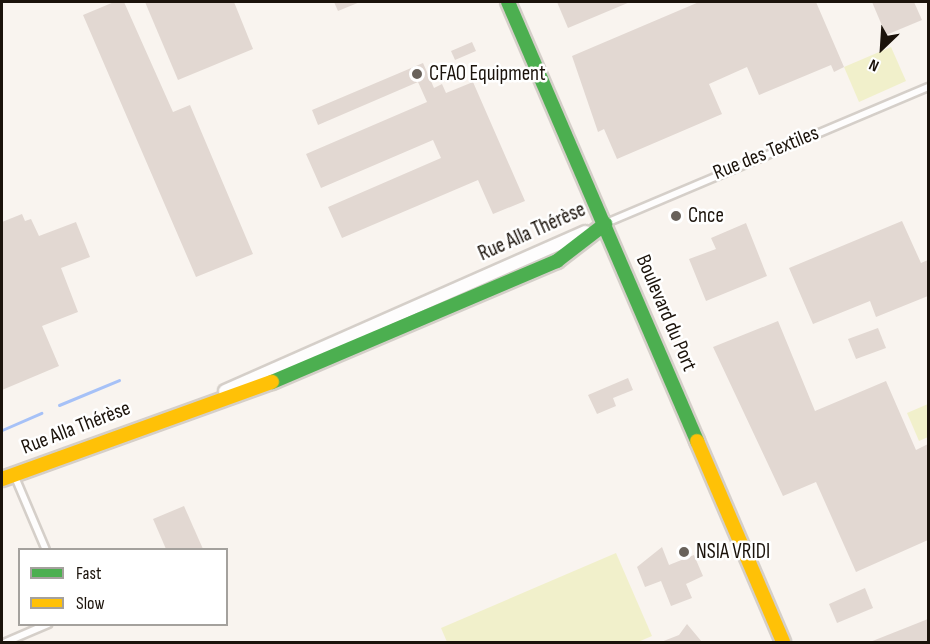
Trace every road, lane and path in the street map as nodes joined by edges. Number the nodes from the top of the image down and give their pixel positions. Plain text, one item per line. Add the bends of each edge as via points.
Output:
1 (508, 2) edge
2 (928, 87) edge
3 (605, 224) junction
4 (7, 477) edge
5 (45, 548) edge
6 (43, 626) edge
7 (6, 642) edge
8 (783, 642) edge

1 - 3 main road, Boulevard du Port
2 - 3 lane, Rue des Textiles
3 - 4 main road, Rue Alla Thérèse via 558,261 331,361 200,404
3 - 8 main road, Boulevard du Port
4 - 5 lane
6 - 7 lane

